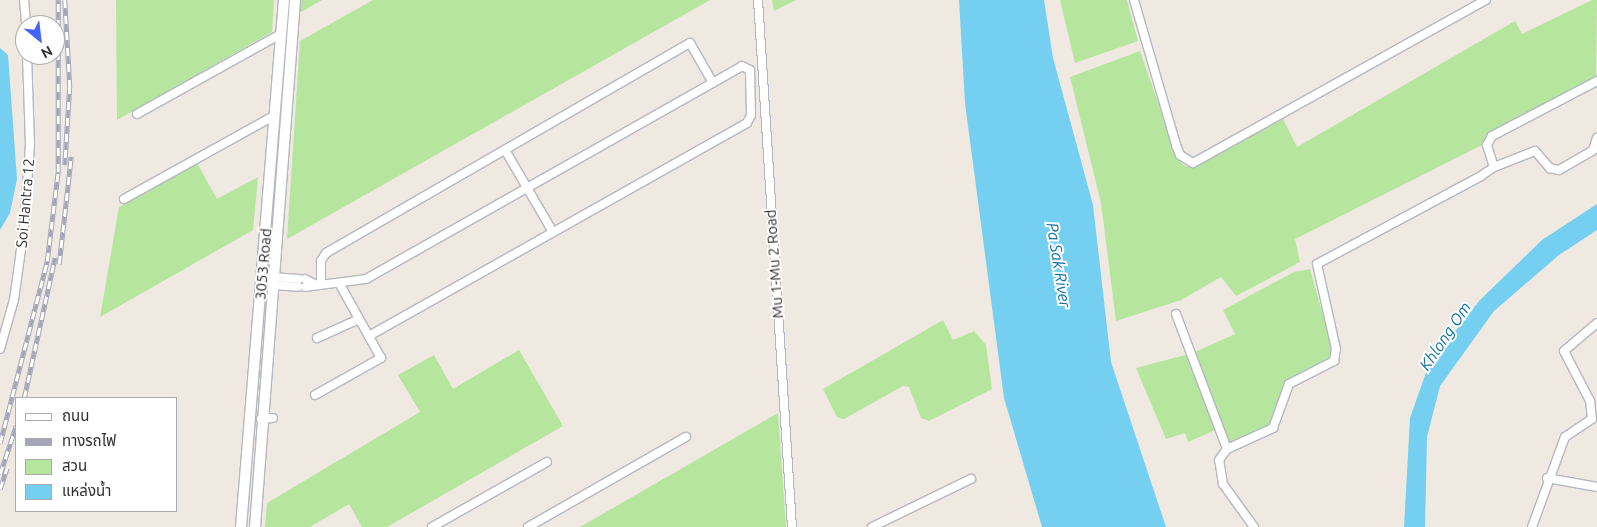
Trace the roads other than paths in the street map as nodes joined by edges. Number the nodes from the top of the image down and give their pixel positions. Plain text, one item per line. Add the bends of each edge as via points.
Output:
1 (24, 0) edge
2 (284, 0) edge
3 (295, 0) edge
4 (758, 0) edge
5 (1134, 0) edge
6 (1486, 0) edge
7 (25, 15) edge
8 (281, 34) junction
9 (27, 65) edge
10 (1597, 81) edge
11 (713, 83) junction
12 (137, 114) dead end
13 (274, 116) junction
14 (1597, 138) edge
15 (505, 150) junction
16 (1494, 168) junction
17 (528, 189) junction
18 (124, 199) dead end
19 (553, 232) junction
20 (272, 281) junction
21 (339, 283) junction
22 (318, 284) junction
23 (1176, 314) dead end
24 (359, 318) junction
25 (1597, 323) edge
26 (369, 336) junction
27 (317, 338) dead end
28 (0, 350) edge
29 (315, 395) dead end
30 (274, 418) dead end
31 (261, 419) junction
32 (686, 437) dead end
33 (1227, 449) junction
34 (547, 462) dead end
35 (1547, 478) junction
36 (971, 479) dead end
37 (1597, 487) edge
38 (241, 524) edge
39 (255, 524) edge
40 (432, 527) edge
41 (528, 527) edge
42 (792, 527) edge
43 (872, 527) edge
44 (1254, 527) edge
45 (1532, 527) edge

1 - 7 street
2 - 8 main road, 3053 Road
3 - 20 main road, 3053 Road
4 - 42 street, Mu 1-Mu 2 Road
5 - 6 street via 1176,145 1180,155 1193,163
8 - 12 street
8 - 13 main road, 3053 Road
9 - 28 street, Soi Hantra 12 via 30,145 24,228 14,300
10 - 16 street via 1492,136 1487,145
11 - 15 street via 690,43
11 - 17 street
11 - 19 street via 746,67 751,115 747,123
13 - 18 street
13 - 38 main road, 3053 Road
14 - 16 street via 1593,150 1559,170 1550,168 1535,151
15 - 17 street
15 - 22 street via 326,253 321,261
16 - 33 street via 1317,264 1336,349 1334,361 1289,384 1273,428
17 - 19 street
17 - 21 street via 366,279
19 - 26 street
20 - 22 street
20 - 31 main road, 3053 Road
21 - 22 street
21 - 24 street
23 - 33 street
24 - 26 street
24 - 27 street
25 - 35 street via 1564,351 1590,401 1592,419 1565,437
26 - 29 street via 381,358
30 - 31 street
31 - 39 main road, 3053 Road
32 - 41 street
33 - 44 street via 1219,460 1218,472
34 - 40 street
35 - 37 street
35 - 45 street
36 - 43 street
38 - 39 main road

